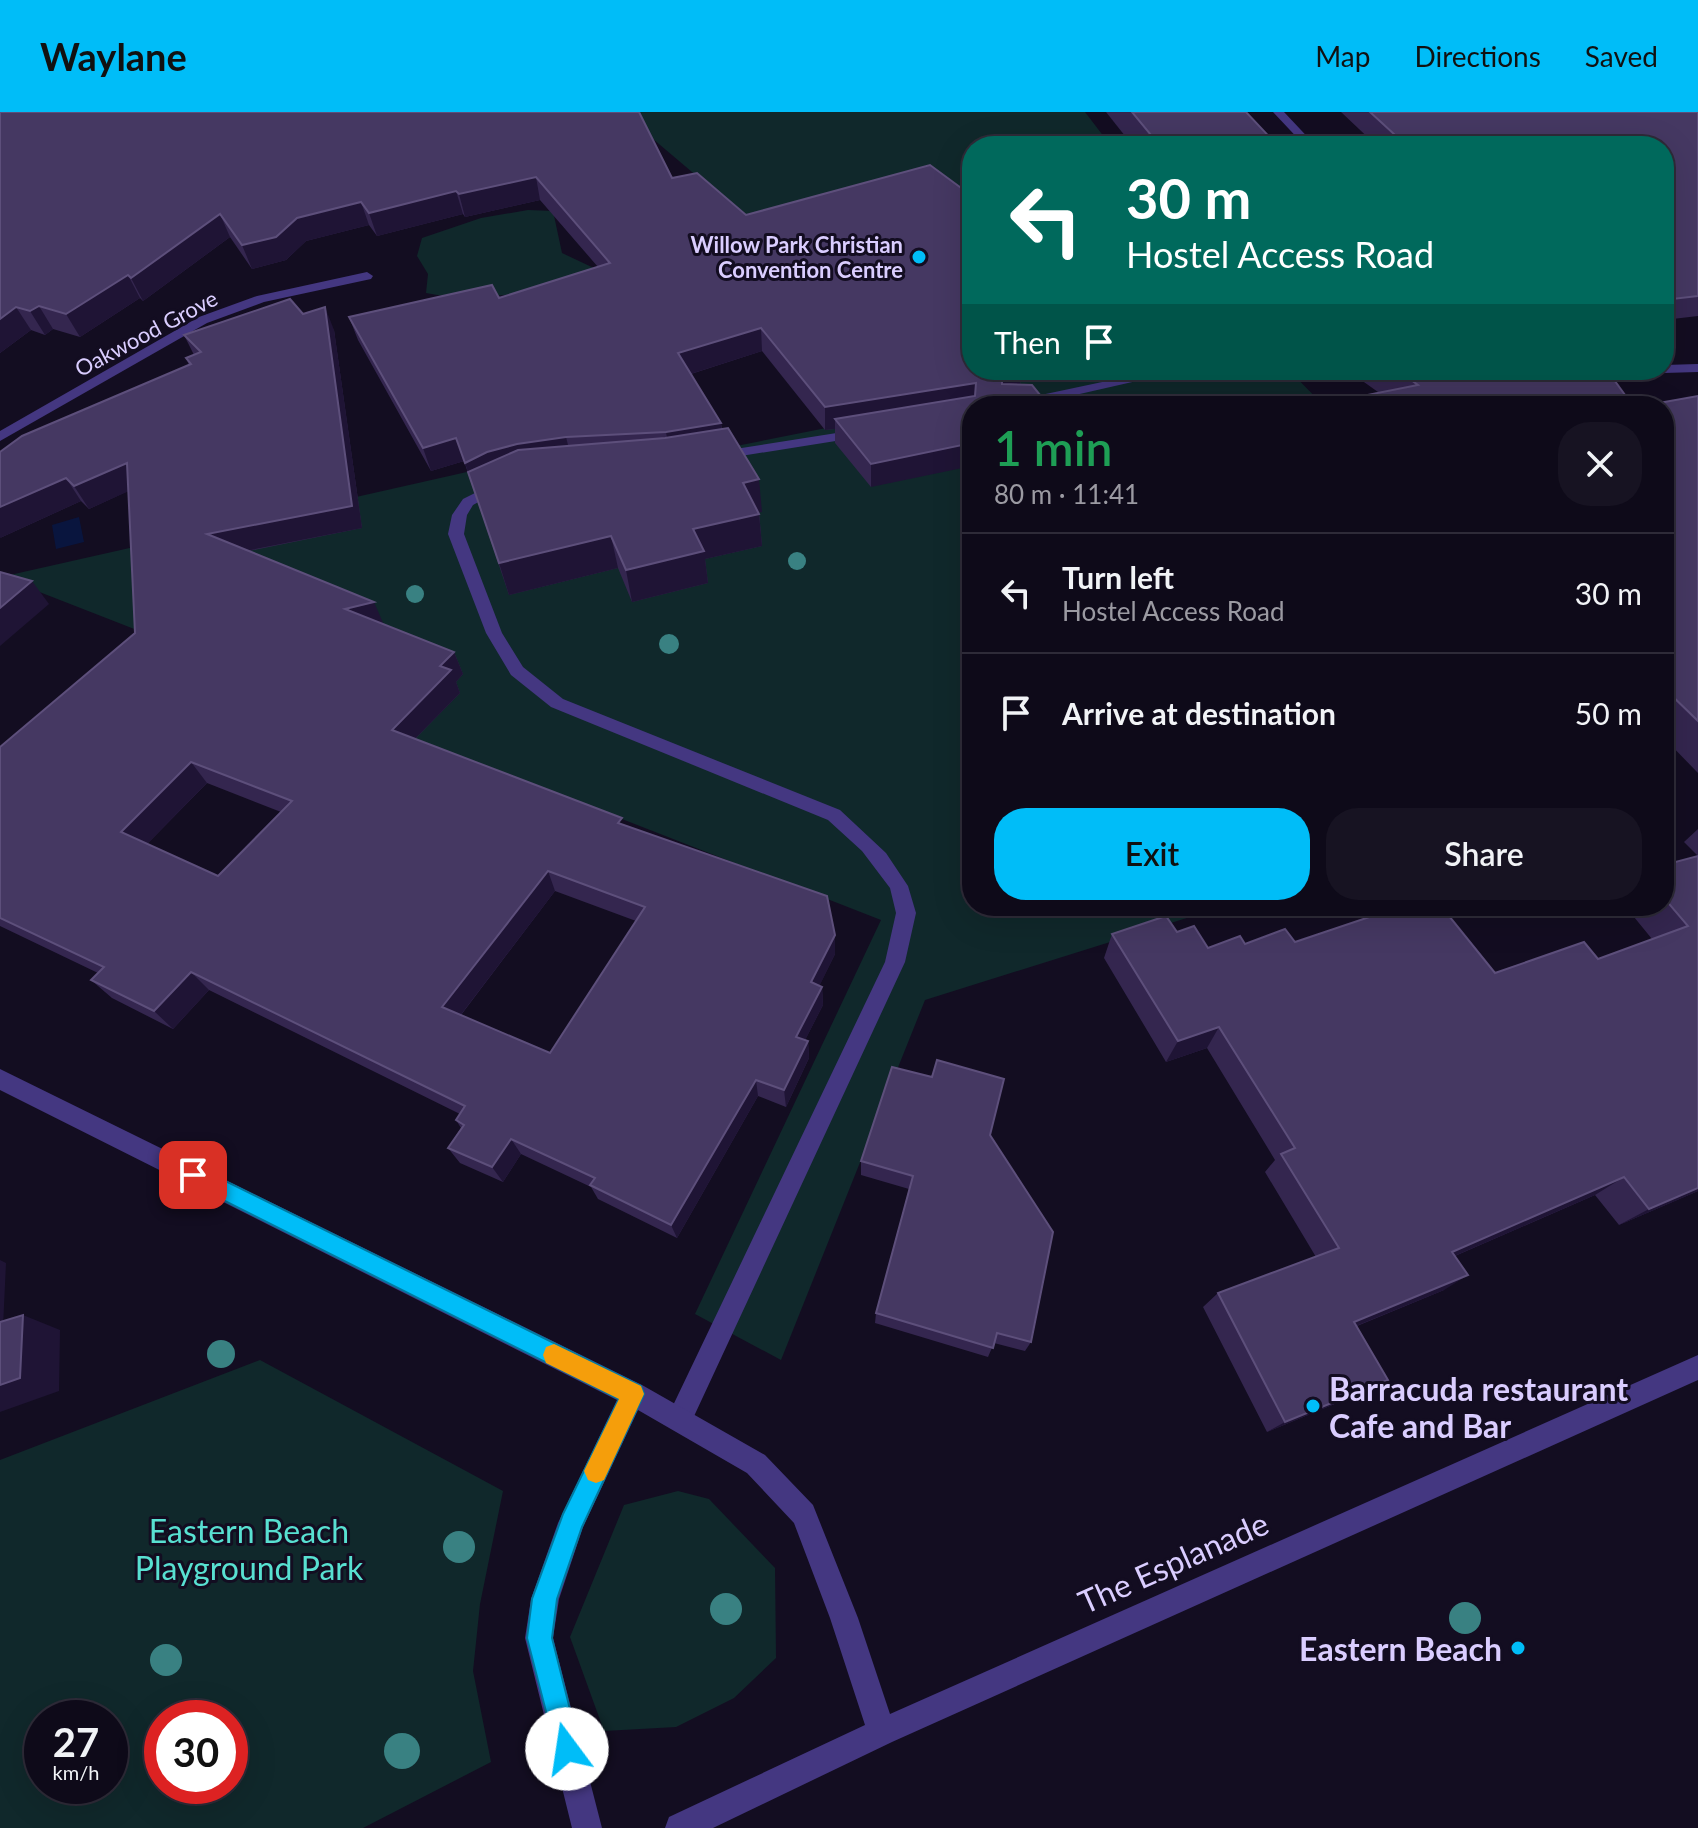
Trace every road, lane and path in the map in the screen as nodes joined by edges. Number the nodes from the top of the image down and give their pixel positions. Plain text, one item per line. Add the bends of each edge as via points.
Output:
1 (1278, 112) edge
2 (1301, 136) edge
3 (367, 276) dead end
4 (1698, 368) edge
5 (1674, 369) edge
6 (1131, 380) edge
7 (1055, 396) edge
8 (882, 429) edge
9 (0, 437) edge
10 (692, 460) edge
11 (513, 480) edge
12 (0, 1079) edge
13 (1698, 1367) edge
14 (633, 1394) junction
15 (680, 1418) junction
16 (882, 1732) junction
17 (587, 1828) edge
18 (680, 1828) edge

1 - 2 street
3 - 9 street, Oakwood Grove via 261,299 203,320
4 - 5 street
6 - 7 street
8 - 10 street
11 - 15 street via 478,493 463,505 456,534 494,633 517,671 557,703 834,815 859,832 895,881 906,912 895,962
12 - 14 street
13 - 16 street, The Esplanade
14 - 15 street
14 - 17 street via 571,1523 545,1599 539,1638
15 - 16 street via 756,1464 804,1514
16 - 18 street, The Esplanade

